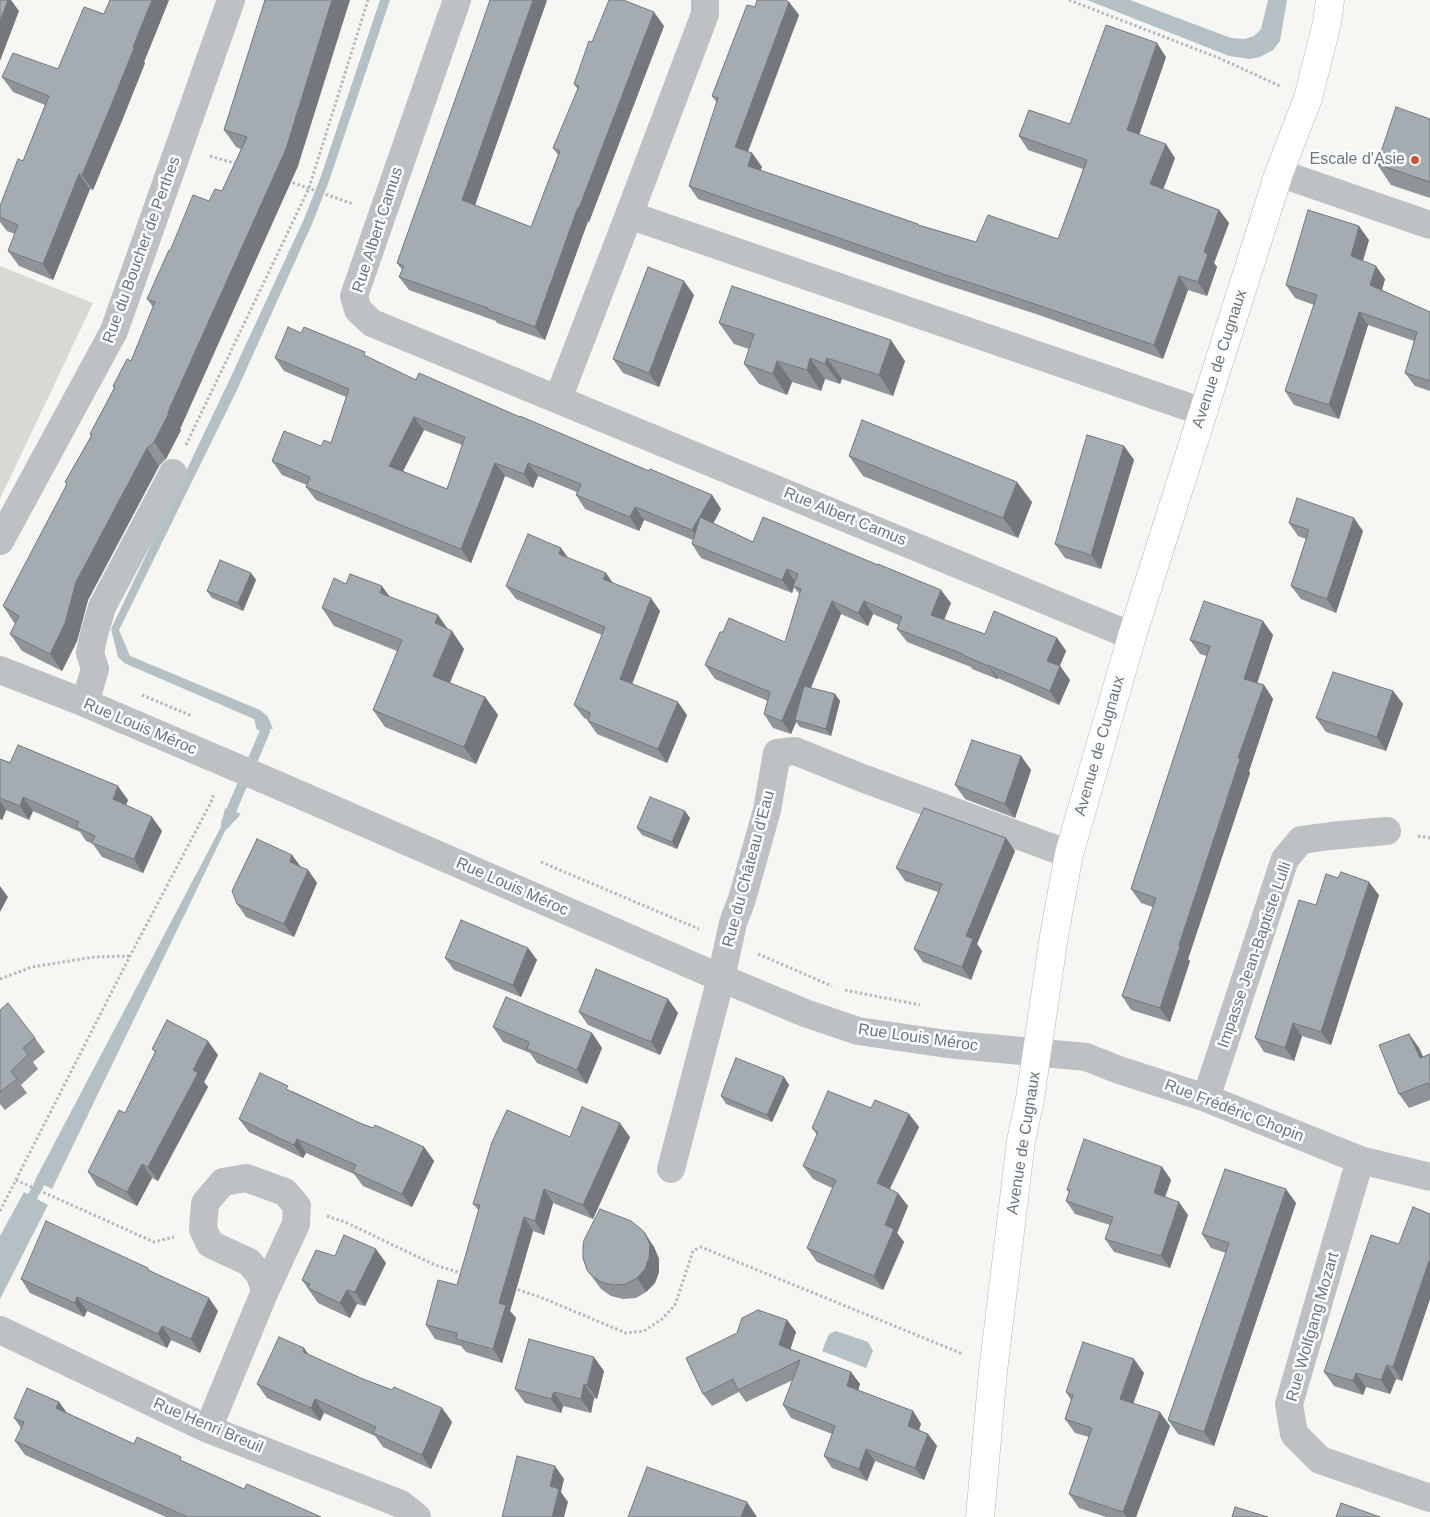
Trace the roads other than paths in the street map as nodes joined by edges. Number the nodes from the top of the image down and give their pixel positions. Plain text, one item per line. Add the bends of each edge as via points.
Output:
1 (231, 0) edge
2 (457, 0) edge
3 (705, 0) edge
4 (1330, 0) edge
5 (1279, 174) junction
6 (629, 215) junction
7 (1430, 225) edge
8 (558, 399) junction
9 (1203, 412) junction
10 (173, 473) road end
11 (0, 541) edge
12 (1132, 636) junction
13 (0, 670) edge
14 (85, 703) junction
15 (1387, 831) dead end
16 (1069, 854) junction
17 (721, 978) junction
18 (1038, 1052) junction
19 (1206, 1098) junction
20 (1360, 1160) junction
21 (671, 1169) dead end
22 (1430, 1178) edge
23 (265, 1291) junction
24 (0, 1330) edge
25 (208, 1430) junction
26 (1430, 1498) edge
27 (417, 1517) edge
28 (980, 1517) edge

1 - 11 street, Rue du Boucher de Perthes via 114,332
2 - 8 street, Rue Albert Camus via 354,296 358,310 372,323
3 - 6 street via 705,14
4 - 5 street, Avenue de Cugnaux via 1308,98
5 - 7 street
5 - 9 street, Avenue de Cugnaux
6 - 8 street
6 - 9 street
8 - 12 street, Rue Albert Camus
9 - 12 street, Avenue de Cugnaux
10 - 14 street via 102,607 90,653 95,669
12 - 16 street, Avenue de Cugnaux
13 - 14 street, Rue Louis Méroc
14 - 17 street, Rue Louis Méroc via 221,775 275,784
15 - 19 street, Impasse Jean-Baptiste Lulli via 1301,840 1285,859
16 - 17 street, Rue du Château d'Eau via 795,751 777,753 767,810 733,923
16 - 18 street, Avenue de Cugnaux
17 - 18 street, Rue Louis Méroc via 858,1031 947,1044
17 - 21 street, Rue du Château d'Eau
18 - 19 street, Rue Frédéric Chopin via 1086,1057
18 - 28 street, Avenue de Cugnaux via 1021,1141 993,1371
19 - 20 street, Rue Frédéric Chopin
20 - 22 street, Rue Frédéric Chopin
20 - 26 street, Rue Wolfgang Mozart via 1289,1404 1294,1434 1320,1460
23 - 23 street via 296,1224 297,1206 285,1192 246,1178 223,1182 205,1203 203,1230 210,1244 249,1262 260,1275
23 - 25 street
24 - 25 street, Rue Henri Breuil
25 - 27 street, Rue Henri Breuil via 401,1504

